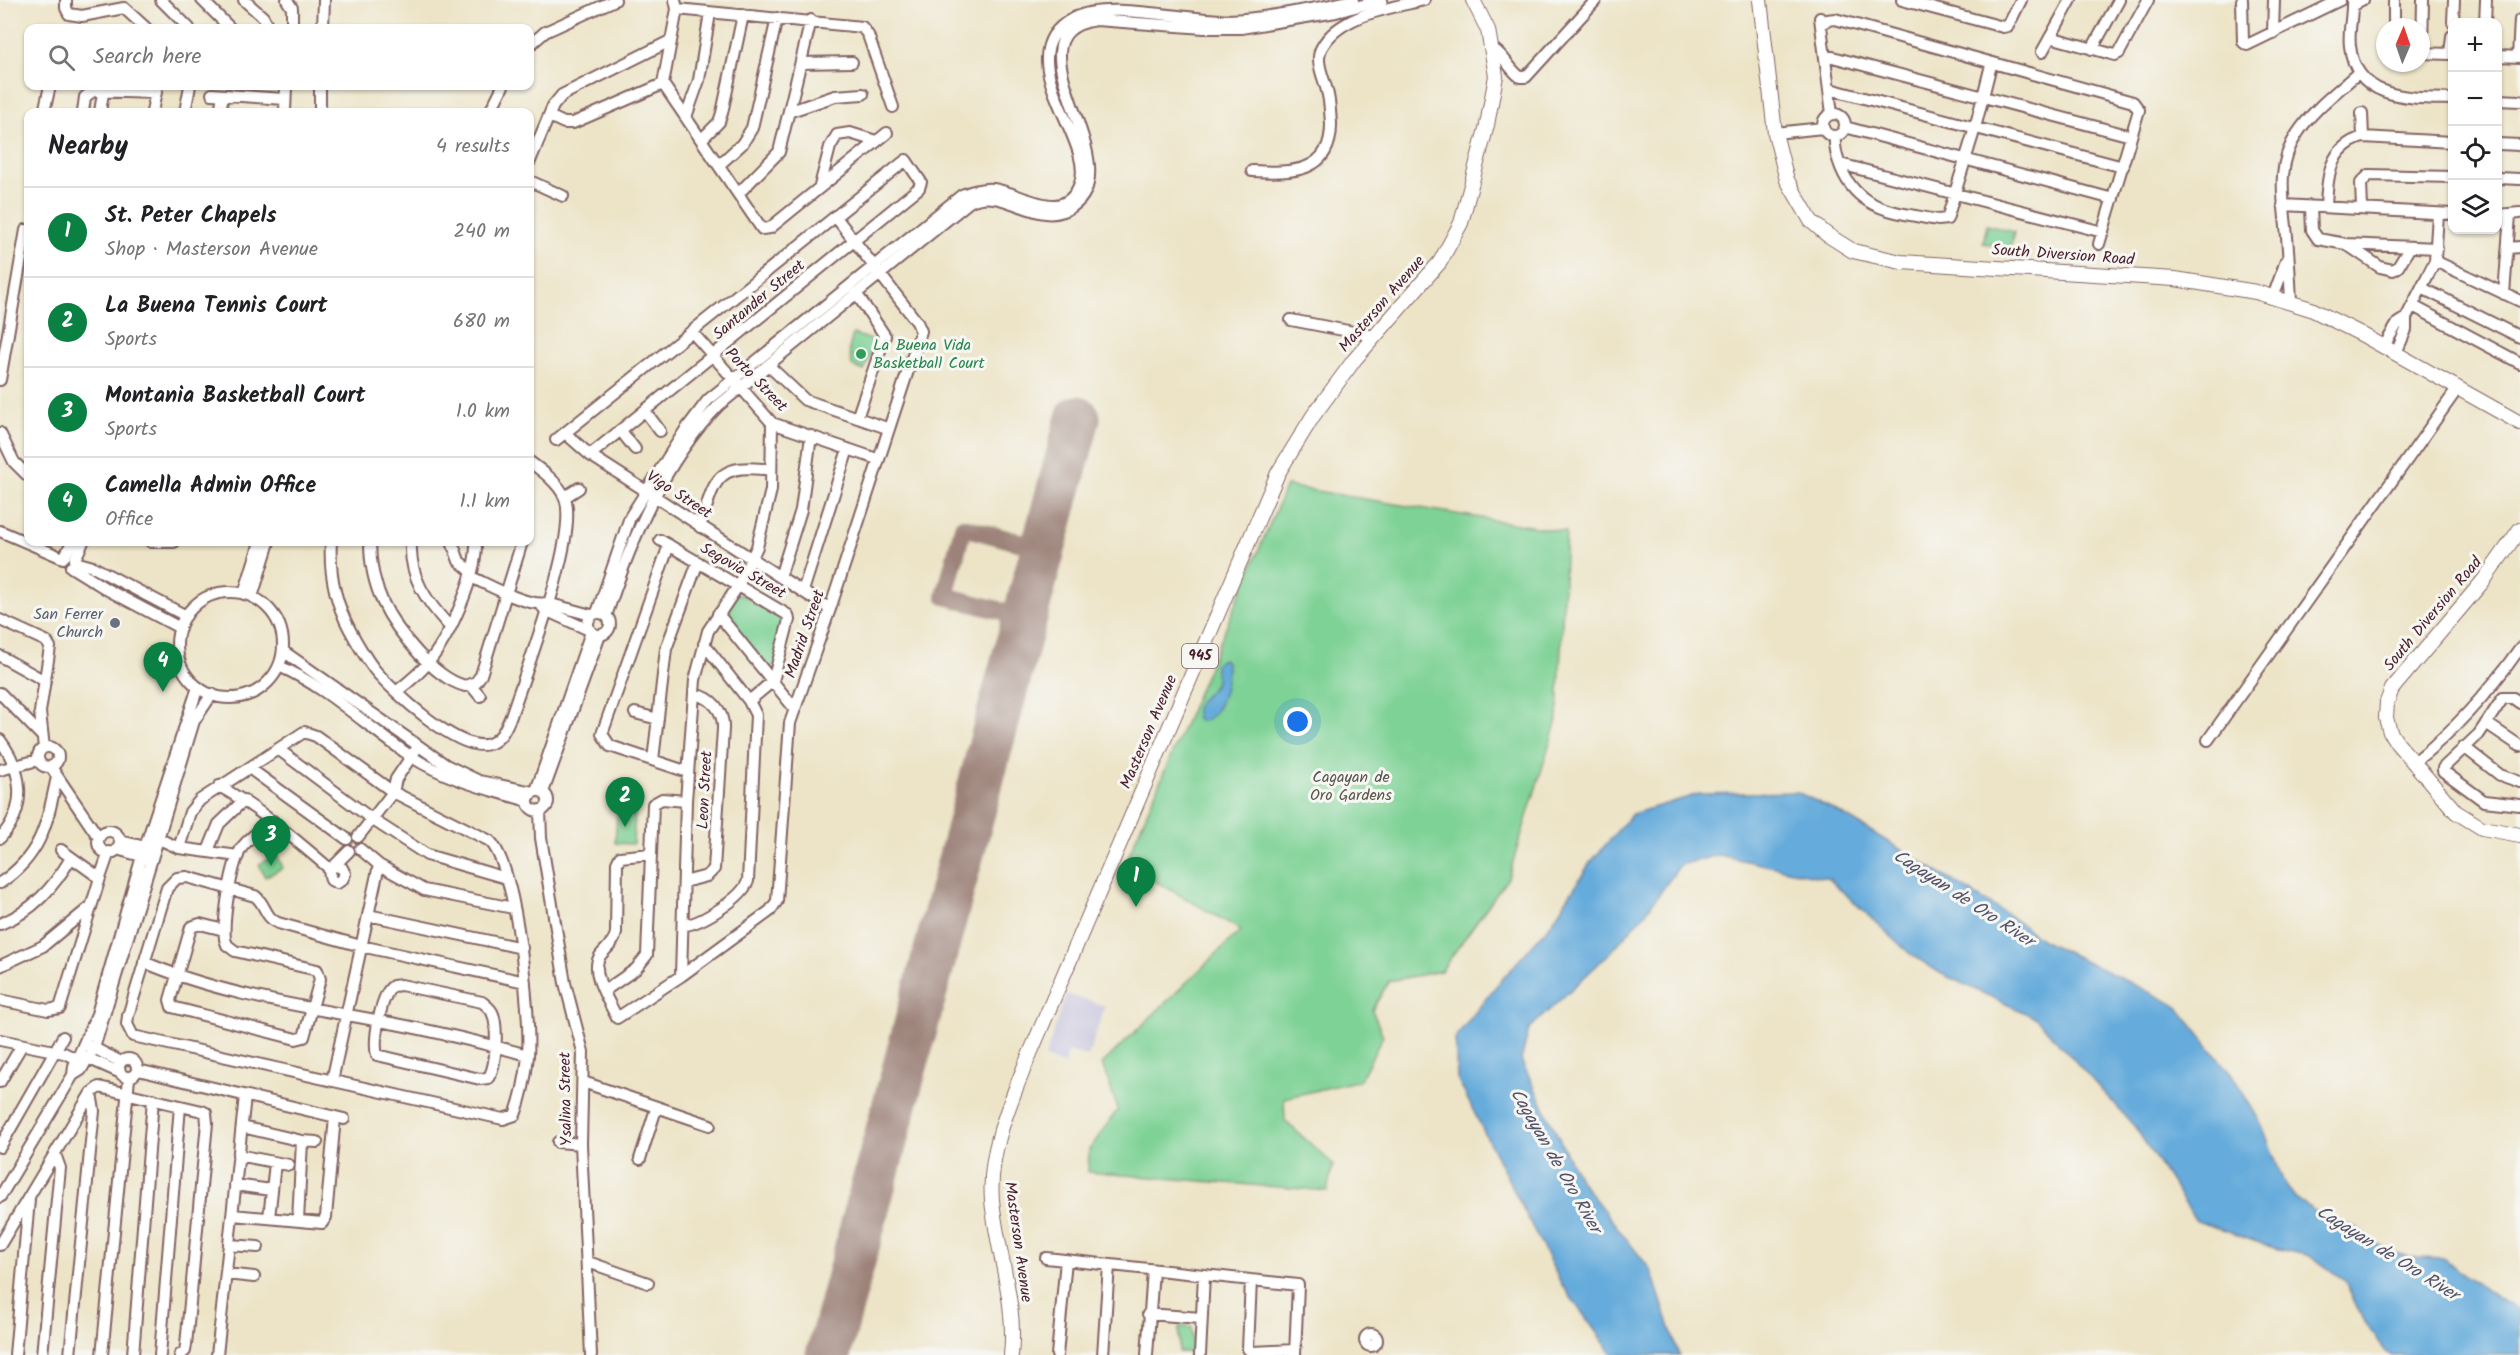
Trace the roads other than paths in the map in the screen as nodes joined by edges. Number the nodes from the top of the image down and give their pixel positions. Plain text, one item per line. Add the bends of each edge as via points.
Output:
1 (161, 0) edge
2 (202, 0) edge
3 (244, 0) edge
4 (286, 0) edge
5 (324, 0) edge
6 (615, 0) edge
7 (1353, 0) edge
8 (1381, 0) edge
9 (1424, 0) edge
10 (1473, 0) edge
11 (1596, 0) edge
12 (1760, 0) edge
13 (1902, 0) edge
14 (2021, 0) edge
15 (2071, 0) edge
16 (2119, 0) edge
17 (2148, 0) edge
18 (2242, 0) edge
19 (2274, 0) edge
20 (2340, 0) edge
21 (2363, 0) edge
22 (2394, 0) edge
23 (2424, 0) edge
24 (2454, 0) edge
25 (2486, 0) edge
26 (1925, 3) edge
27 (2352, 3) edge
28 (676, 4) edge
29 (2320, 5) edge
30 (66, 6) edge
31 (711, 13) junction
32 (744, 15) junction
33 (777, 18) junction
34 (2394, 18) edge
35 (2423, 18) edge
36 (2453, 18) edge
37 (2485, 18) edge
38 (811, 20) junction
39 (2520, 20) edge
40 (142, 24) edge
41 (185, 24) edge
42 (226, 24) edge
43 (266, 24) edge
44 (292, 24) edge
45 (323, 24) edge
46 (2520, 27) edge
47 (2273, 33) junction
48 (2050, 37) junction
49 (670, 41) junction
50 (534, 42) edge
51 (1493, 49) junction
52 (2092, 50) junction
53 (2042, 52) dead end
54 (2430, 53) edge
55 (2448, 54) edge
56 (1825, 55) junction
57 (2502, 56) edge
58 (2519, 57) edge
59 (852, 62) dead end
60 (802, 63) junction
61 (1991, 65) junction
62 (2360, 72) junction
63 (663, 84) junction
64 (1830, 89) junction
65 (49, 90) edge
66 (144, 90) edge
67 (157, 90) edge
68 (189, 90) edge
69 (286, 90) edge
70 (320, 90) edge
71 (500, 90) edge
72 (103, 93) junction
73 (863, 94) dead end
74 (1983, 97) junction
75 (285, 99) junction
76 (2448, 99) edge
77 (2502, 100) edge
78 (2520, 101) edge
79 (893, 106) dead end
80 (45, 108) edge
81 (84, 108) edge
82 (101, 108) edge
83 (153, 108) edge
84 (186, 108) edge
85 (219, 108) edge
86 (285, 108) edge
87 (320, 108) edge
88 (492, 108) edge
89 (791, 111) junction
90 (2362, 113) dead end
91 (1832, 114) junction
92 (549, 116) junction
93 (686, 117) junction
94 (1845, 127) junction
95 (1823, 128) junction
96 (1976, 128) junction
97 (887, 133) dead end
98 (1775, 133) junction
99 (1835, 135) junction
100 (2131, 136) junction
101 (2363, 138) junction
102 (702, 139) junction
103 (876, 141) junction
104 (2448, 142) edge
105 (2502, 144) edge
106 (2520, 145) edge
107 (534, 152) edge
108 (1966, 160) junction
109 (1840, 164) junction
110 (719, 165) junction
111 (2123, 167) junction
112 (1252, 171) dead end
113 (2448, 177) edge
114 (2502, 178) edge
115 (2520, 178) edge
116 (534, 183) edge
117 (820, 186) junction
118 (1956, 193) junction
119 (738, 194) junction
120 (562, 196) dead end
121 (2113, 200) junction
122 (2283, 205) junction
123 (2311, 207) junction
124 (2326, 207) junction
125 (2362, 208) junction
126 (2438, 214) junction
127 (2448, 214) edge
128 (2515, 214) edge
129 (835, 216) junction
130 (938, 220) junction
131 (2103, 232) junction
132 (854, 240) junction
133 (2099, 244) dead end
134 (2346, 244) junction
135 (2410, 247) junction
136 (2520, 247) edge
137 (2437, 248) junction
138 (2508, 248) junction
139 (24, 249) edge
140 (2287, 253) junction
141 (2435, 261) junction
142 (873, 266) junction
143 (881, 275) junction
144 (2422, 288) junction
145 (856, 294) junction
146 (2504, 294) junction
147 (2273, 297) junction
148 (2520, 301) edge
149 (2291, 302) junction
150 (2413, 306) junction
151 (1292, 320) dead end
152 (692, 332) junction
153 (1374, 336) junction
154 (2520, 337) edge
155 (2390, 349) junction
156 (712, 357) junction
157 (2520, 363) edge
158 (768, 365) junction
159 (0, 380) edge
160 (736, 384) junction
161 (2458, 388) junction
162 (645, 411) junction
163 (857, 418) junction
164 (772, 423) junction
165 (2520, 423) edge
166 (887, 428) junction
167 (621, 431) junction
168 (660, 431) dead end
169 (0, 433) edge
170 (811, 436) junction
171 (635, 449) dead end
172 (848, 449) junction
173 (590, 455) junction
174 (877, 459) junction
175 (534, 465) edge
176 (771, 470) junction
177 (24, 472) edge
178 (579, 488) dead end
179 (651, 494) junction
180 (564, 497) junction
181 (700, 527) junction
182 (2520, 529) edge
183 (0, 531) edge
184 (24, 541) edge
185 (36, 546) edge
186 (72, 546) edge
187 (80, 546) edge
188 (259, 546) edge
189 (267, 546) edge
190 (331, 546) edge
191 (370, 546) edge
192 (411, 546) edge
193 (453, 546) edge
194 (475, 546) edge
195 (521, 546) edge
196 (752, 559) junction
197 (70, 560) junction
198 (698, 562) junction
199 (471, 574) junction
200 (780, 577) junction
201 (738, 586) junction
202 (803, 591) junction
203 (507, 594) junction
204 (248, 595) junction
205 (544, 606) junction
206 (830, 609) junction
207 (718, 614) junction
208 (598, 615) junction
209 (186, 616) junction
210 (0, 620) edge
211 (450, 627) junction
212 (180, 628) junction
213 (593, 632) junction
214 (704, 644) junction
215 (2520, 648) edge
216 (283, 651) junction
217 (0, 656) edge
218 (428, 663) junction
219 (2516, 663) edge
220 (279, 666) junction
221 (45, 681) junction
222 (773, 681) junction
223 (471, 685) junction
224 (198, 687) junction
225 (396, 692) junction
226 (0, 693) edge
227 (212, 694) junction
228 (694, 695) junction
229 (480, 696) dead end
230 (749, 701) junction
231 (2520, 703) edge
232 (795, 709) junction
233 (635, 713) dead end
234 (658, 719) junction
235 (2486, 723) junction
236 (41, 735) junction
237 (0, 740) edge
238 (2208, 740) dead end
239 (2520, 746) edge
240 (2464, 747) junction
241 (45, 748) junction
242 (278, 749) junction
243 (418, 754) junction
244 (38, 760) junction
245 (653, 760) junction
246 (2413, 763) junction
247 (15, 764) junction
248 (51, 767) junction
249 (249, 768) junction
250 (0, 770) edge
251 (688, 772) junction
252 (57, 777) junction
253 (2520, 782) edge
254 (219, 786) junction
255 (394, 790) junction
256 (535, 794) junction
257 (244, 800) junction
258 (686, 801) junction
259 (2520, 805) edge
260 (540, 810) junction
261 (373, 820) junction
262 (273, 821) junction
263 (2520, 835) edge
264 (0, 838) edge
265 (99, 838) junction
266 (354, 844) junction
267 (115, 847) junction
268 (179, 848) junction
269 (61, 850) dead end
270 (151, 850) junction
271 (208, 851) junction
272 (651, 854) junction
273 (238, 856) junction
274 (71, 858) junction
275 (379, 865) junction
276 (100, 878) junction
277 (506, 878) junction
278 (684, 882) junction
279 (0, 883) edge
280 (230, 890) junction
281 (89, 908) junction
282 (513, 908) junction
283 (368, 915) junction
284 (0, 924) edge
285 (684, 925) junction
286 (224, 930) junction
287 (362, 946) junction
288 (522, 948) junction
289 (144, 962) junction
290 (0, 966) edge
291 (176, 976) junction
292 (681, 976) junction
293 (525, 982) junction
294 (604, 991) junction
295 (0, 1000) edge
296 (312, 1009) junction
297 (346, 1016) junction
298 (380, 1020) junction
299 (63, 1037) dead end
300 (0, 1040) edge
301 (22, 1045) junction
302 (496, 1047) junction
303 (55, 1052) junction
304 (528, 1055) junction
305 (82, 1060) junction
306 (127, 1071) junction
307 (332, 1081) junction
308 (0, 1082) edge
309 (583, 1082) junction
310 (126, 1092) junction
311 (91, 1093) junction
312 (245, 1096) junction
313 (153, 1099) junction
314 (180, 1106) junction
315 (656, 1109) junction
316 (711, 1125) dead end
317 (242, 1127) junction
318 (302, 1141) junction
319 (317, 1142) dead end
320 (558, 1142) dead end
321 (581, 1144) junction
322 (0, 1147) edge
323 (55, 1154) junction
324 (238, 1155) junction
325 (640, 1159) dead end
326 (275, 1163) junction
327 (289, 1165) dead end
328 (235, 1185) junction
329 (270, 1190) junction
330 (0, 1197) edge
331 (30, 1197) junction
332 (232, 1215) junction
333 (269, 1218) junction
334 (298, 1221) junction
335 (0, 1245) edge
336 (229, 1245) junction
337 (258, 1247) dead end
338 (1046, 1258) dead end
339 (1066, 1260) junction
340 (588, 1262) junction
341 (1109, 1265) junction
342 (1153, 1270) junction
343 (225, 1274) junction
344 (1204, 1275) junction
345 (254, 1276) dead end
346 (1251, 1280) junction
347 (648, 1283) dead end
348 (1148, 1314) junction
349 (1201, 1318) junction
350 (1367, 1345) dead end
351 (1295, 1352) edge
352 (15, 1355) edge
353 (42, 1355) edge
354 (70, 1355) edge
355 (102, 1355) edge
356 (133, 1355) edge
357 (160, 1355) edge
358 (180, 1355) edge
359 (217, 1355) edge
360 (591, 1355) edge
361 (1011, 1355) edge
362 (1057, 1355) edge
363 (1103, 1355) edge
364 (1147, 1355) edge
365 (1200, 1355) edge
366 (1360, 1355) edge

1 - 41 street
2 - 42 street
3 - 43 street
4 - 44 street via 292,8
5 - 45 street
6 - 50 street via 545,32
7 - 130 street via 1238,20 1111,11 1073,18 1054,36 1047,61 1050,81 1081,160 1082,177 1075,193 1065,201 1044,206 999,190 982,189 962,195
8 - 130 street via 1241,28 1089,21 1065,38 1059,61 1091,167 1084,196 1062,212 1047,214 999,199 976,198
9 - 112 street via 1346,24 1322,46 1319,61 1328,94 1331,133 1324,156 1297,170
10 - 51 main road, Masterson Avenue / 945
11 - 51 street via 1526,77 1515,73
12 - 98 main road, South Diversion Road
13 - 26 street
14 - 26 street via 2008,26 2003,27
15 - 48 street
16 - 52 street
17 - 52 street via 2119,53
18 - 47 street via 2243,44
19 - 47 street
20 - 29 street
21 - 27 street
22 - 34 street
23 - 35 street
24 - 36 street
25 - 37 street
27 - 62 street via 2350,46
28 - 31 street
28 - 49 street
29 - 47 street
30 - 40 street via 82,16 124,8
31 - 32 street
31 - 93 street via 699,80
32 - 33 street
32 - 102 street via 722,113
33 - 38 street
33 - 110 street via 752,128 742,144
38 - 60 street
38 - 79 street via 866,30
39 - 46 street
46 - 58 street
48 - 52 street
48 - 53 street
49 - 63 street
49 - 92 street via 574,87 562,95
51 - 153 main road, Masterson Avenue / 945 via 1493,94 1461,223 1440,262
54 - 55 street
56 - 61 street via 1821,21 1835,19
56 - 64 street
56 - 74 street
57 - 58 street
59 - 60 street
60 - 89 street
61 - 74 street
61 - 100 street via 2133,102 2139,110
62 - 76 street via 2369,83 2395,96
62 - 122 street via 2310,117 2292,141 2284,167
63 - 92 street via 573,123
63 - 93 street
64 - 91 street
64 - 96 street
65 - 80 street
66 - 72 street
67 - 83 street
68 - 84 street
69 - 75 street
70 - 87 street
71 - 88 street
72 - 81 street via 87,94
72 - 82 street
73 - 89 street via 835,96
74 - 96 street
74 - 100 street
75 - 85 street via 217,94
75 - 86 street
77 - 78 street
89 - 119 street via 776,157
90 - 101 street
91 - 94 street via 1841,116
91 - 95 street via 1824,119
92 - 107 street
93 - 102 street
94 - 99 street
94 - 108 street
95 - 98 street
95 - 99 street
96 - 108 street
96 - 111 street
97 - 103 street
98 - 147 main road, South Diversion Road via 1787,180 1805,212 1826,234 1865,256 1901,262 2205,282
99 - 109 street
100 - 111 street
101 - 104 street
101 - 124 street via 2348,144 2332,162
102 - 110 street
103 - 117 street
103 - 117 street via 837,135
105 - 106 street
108 - 118 street
108 - 121 street
109 - 118 street
109 - 118 street via 1846,182 1864,200 1882,209 1945,220
110 - 119 street
111 - 121 street
113 - 125 street via 2369,175 2361,183
114 - 115 street
116 - 120 street
117 - 119 street via 765,230
118 - 131 street
121 - 131 street
122 - 123 street
122 - 140 street
123 - 124 street
123 - 134 street via 2315,238
124 - 125 street
125 - 126 street
126 - 127 street
126 - 137 street
128 - 138 street
129 - 132 street, Madrid Street
129 - 132 street, Santander Street via 906,159 921,186
129 - 152 street
130 - 142 street
130 - 143 street
131 - 133 street
132 - 142 street, Madrid Street
132 - 156 street, Santander Street
134 - 135 street
134 - 135 street via 2380,267 2393,270
135 - 137 street
136 - 138 street
137 - 141 street
138 - 146 street
139 - 159 street
140 - 147 street
140 - 149 street
141 - 144 street
141 - 146 street
142 - 143 street, Madrid Street
142 - 160 street
143 - 145 street
143 - 166 street, Madrid Street via 921,331
144 - 150 street
144 - 154 street
145 - 158 street
145 - 163 street via 885,336
146 - 148 street
147 - 149 main road, South Diversion Road
149 - 155 main road, South Diversion Road
150 - 155 street via 2398,323
150 - 157 street
151 - 153 street
152 - 156 street, Porto Street
152 - 173 street, Vigo Street via 561,436
153 - 361 main road, Masterson Avenue / 945 via 1313,416 1269,489 1016,1087 997,1146 992,1184 1012,1319
155 - 161 main road, South Diversion Road
156 - 160 street, Porto Street
156 - 162 street, Santander Street
158 - 160 street
158 - 163 street via 805,400
160 - 164 street, Porto Street
160 - 179 street
161 - 165 main road, South Diversion Road
161 - 238 street
162 - 167 street, Santander Street
162 - 168 street
163 - 166 street
164 - 170 street, Porto Street
164 - 176 street
166 - 174 street, Madrid Street
167 - 171 street
167 - 173 street, Santander Street
169 - 177 street via 14,462
170 - 172 street, Porto Street
170 - 200 street via 801,510
172 - 174 street, Porto Street
172 - 202 street
173 - 179 street, Vigo Street
174 - 206 street, Madrid Street
175 - 180 street
176 - 181 street via 747,467 724,474 716,481
176 - 196 street via 769,504
178 - 180 street
179 - 181 street, Vigo Street
179 - 208 street
180 - 205 street via 567,536
181 - 196 street, Vigo Street
182 - 246 main road, South Diversion Road via 2484,580 2390,694 2387,724
183 - 184 street
185 - 197 street
186 - 197 street
187 - 197 street
188 - 204 street
189 - 204 street
190 - 225 street via 332,580 339,606 360,649
191 - 218 street via 372,573 384,610 398,632
192 - 211 street via 412,567 419,585 430,605
193 - 199 street via 459,561
194 - 199 street
195 - 203 street
196 - 200 street, Vigo Street
196 - 201 street
197 - 209 street via 93,567
197 - 212 street via 108,590
198 - 201 street, Segovia Street
198 - 234 street via 666,649
198 - 245 street, Segovia Street via 664,542 602,734 610,746
199 - 203 street
199 - 211 street
200 - 202 street, Vigo Street
201 - 207 street
201 - 222 street, Segovia Street via 789,617
202 - 206 street, Vigo Street
203 - 205 street
203 - 223 street via 481,675
204 - 209 street via 225,592 210,596
204 - 216 street via 267,607 277,620
205 - 208 street
205 - 213 street
205 - 225 street via 511,716 497,740 475,745 464,742
206 - 232 street, Madrid Street
207 - 214 street
207 - 222 street
208 - 213 street via 588,621
208 - 213 street via 609,627
209 - 212 street
210 - 221 street via 50,646
211 - 218 street
212 - 224 street via 177,650 181,664
213 - 256 street
214 - 228 street
214 - 230 street
215 - 219 street
216 - 220 street
216 - 243 street
217 - 221 street
218 - 223 street via 457,684
218 - 225 street
219 - 246 street via 2460,723
220 - 227 street via 258,690 227,698
220 - 243 street via 317,686
221 - 236 street
222 - 230 street
222 - 232 street
223 - 229 street
224 - 227 street
224 - 270 street
226 - 236 street
227 - 270 street via 194,722
228 - 251 street
228 - 278 street, Leon Street via 708,699 719,711 723,729 714,869 707,876
230 - 285 street via 756,719 748,880 739,894 700,921
231 - 235 street via 2503,698
232 - 292 street, Madrid Street via 787,742 776,905
233 - 234 street
234 - 245 street
235 - 239 street
235 - 240 street
236 - 241 street
237 - 247 street
240 - 253 street via 2500,775
240 - 259 street via 2444,766 2444,771 2484,801
241 - 244 street
241 - 248 street via 52,748 57,754
242 - 249 street
242 - 255 street via 299,733 310,733
242 - 261 street
243 - 255 street via 396,779
243 - 256 street via 479,781
244 - 247 street
244 - 248 street
245 - 251 street
246 - 263 main road, South Diversion Road via 2464,818 2482,828
247 - 250 street
247 - 264 street via 20,783 16,812
248 - 252 street
249 - 254 street
249 - 266 street
251 - 258 street
252 - 265 street
252 - 279 street via 42,838 21,866
254 - 257 street
254 - 268 street via 190,812
255 - 261 street
255 - 277 street via 490,841
256 - 260 street via 531,807
256 - 260 street, Ysalina Street via 547,798 547,804
257 - 262 street
257 - 271 street via 219,824
258 - 272 street via 662,799 653,804
258 - 278 street
260 - 309 street, Ysalina Street via 565,984 583,1052
261 - 266 street
261 - 277 street via 427,855
262 - 266 street via 333,867
262 - 273 street via 242,846
265 - 267 street via 100,848
265 - 267 street via 111,831 117,835
266 - 275 street
267 - 270 street
267 - 276 street
268 - 270 street
268 - 271 street
269 - 274 street
270 - 305 street
271 - 273 street
272 - 294 street via 647,955 636,969
272 - 294 street via 627,855 618,860 615,939 597,964
273 - 280 street
274 - 276 street
274 - 284 street via 49,891 26,911
275 - 282 street via 424,890
275 - 283 street
276 - 281 street
277 - 282 street
278 - 285 street
280 - 286 street
280 - 287 street via 260,900 271,920
280 - 289 street via 187,877 170,884
281 - 290 street via 43,946
281 - 295 street via 60,1008 48,1010
282 - 288 street
283 - 287 street
283 - 288 street
285 - 292 street
286 - 291 street via 200,924 191,927
286 - 296 street via 226,945 235,951 317,970 320,979
287 - 293 street
287 - 297 street
288 - 293 street
289 - 291 street
289 - 307 street via 128,1016 133,1036
291 - 296 street
291 - 296 street via 170,1004 178,1011 296,1039 304,1037
292 - 294 street, Madrid Street via 617,1018
293 - 304 street
296 - 297 street
297 - 298 street
297 - 307 street
298 - 302 street
298 - 302 street via 384,994 393,986 482,1002 493,1013
298 - 302 street via 375,1045 382,1058 485,1080 492,1074
299 - 303 street
300 - 301 street
301 - 303 street
301 - 308 street
302 - 304 street
303 - 305 street
303 - 322 street
304 - 307 street via 519,1104 510,1118
305 - 306 street
305 - 330 street
306 - 310 street
306 - 312 street
309 - 315 street
309 - 321 street, Ysalina Street
310 - 311 street via 99,1087
310 - 313 street
310 - 355 street
311 - 323 street
311 - 354 street via 94,1111
312 - 317 street
312 - 334 street via 340,1118 326,1216 318,1224
313 - 314 street
313 - 356 street
314 - 357 street
314 - 358 street via 206,1113 207,1123 186,1345
315 - 316 street
315 - 325 street
317 - 318 street
317 - 324 street
318 - 319 street
318 - 334 street
320 - 321 street
321 - 340 street, Ysalina Street
323 - 331 street
323 - 353 street via 60,1168
324 - 326 street
324 - 328 street
326 - 327 street
326 - 329 street
328 - 329 street
328 - 332 street
329 - 333 street
331 - 335 street
331 - 352 street
332 - 333 street
332 - 336 street
333 - 334 street
336 - 337 street
336 - 343 street
338 - 339 street
339 - 341 street
339 - 362 street
340 - 347 street
340 - 360 street, Ysalina Street
341 - 342 street
341 - 363 street
342 - 344 street
342 - 348 street
343 - 345 street
343 - 359 street
344 - 346 street
344 - 349 street
346 - 351 street via 1298,1285
346 - 351 street via 1248,1349
348 - 349 street
348 - 364 street
349 - 365 street
350 - 366 street

